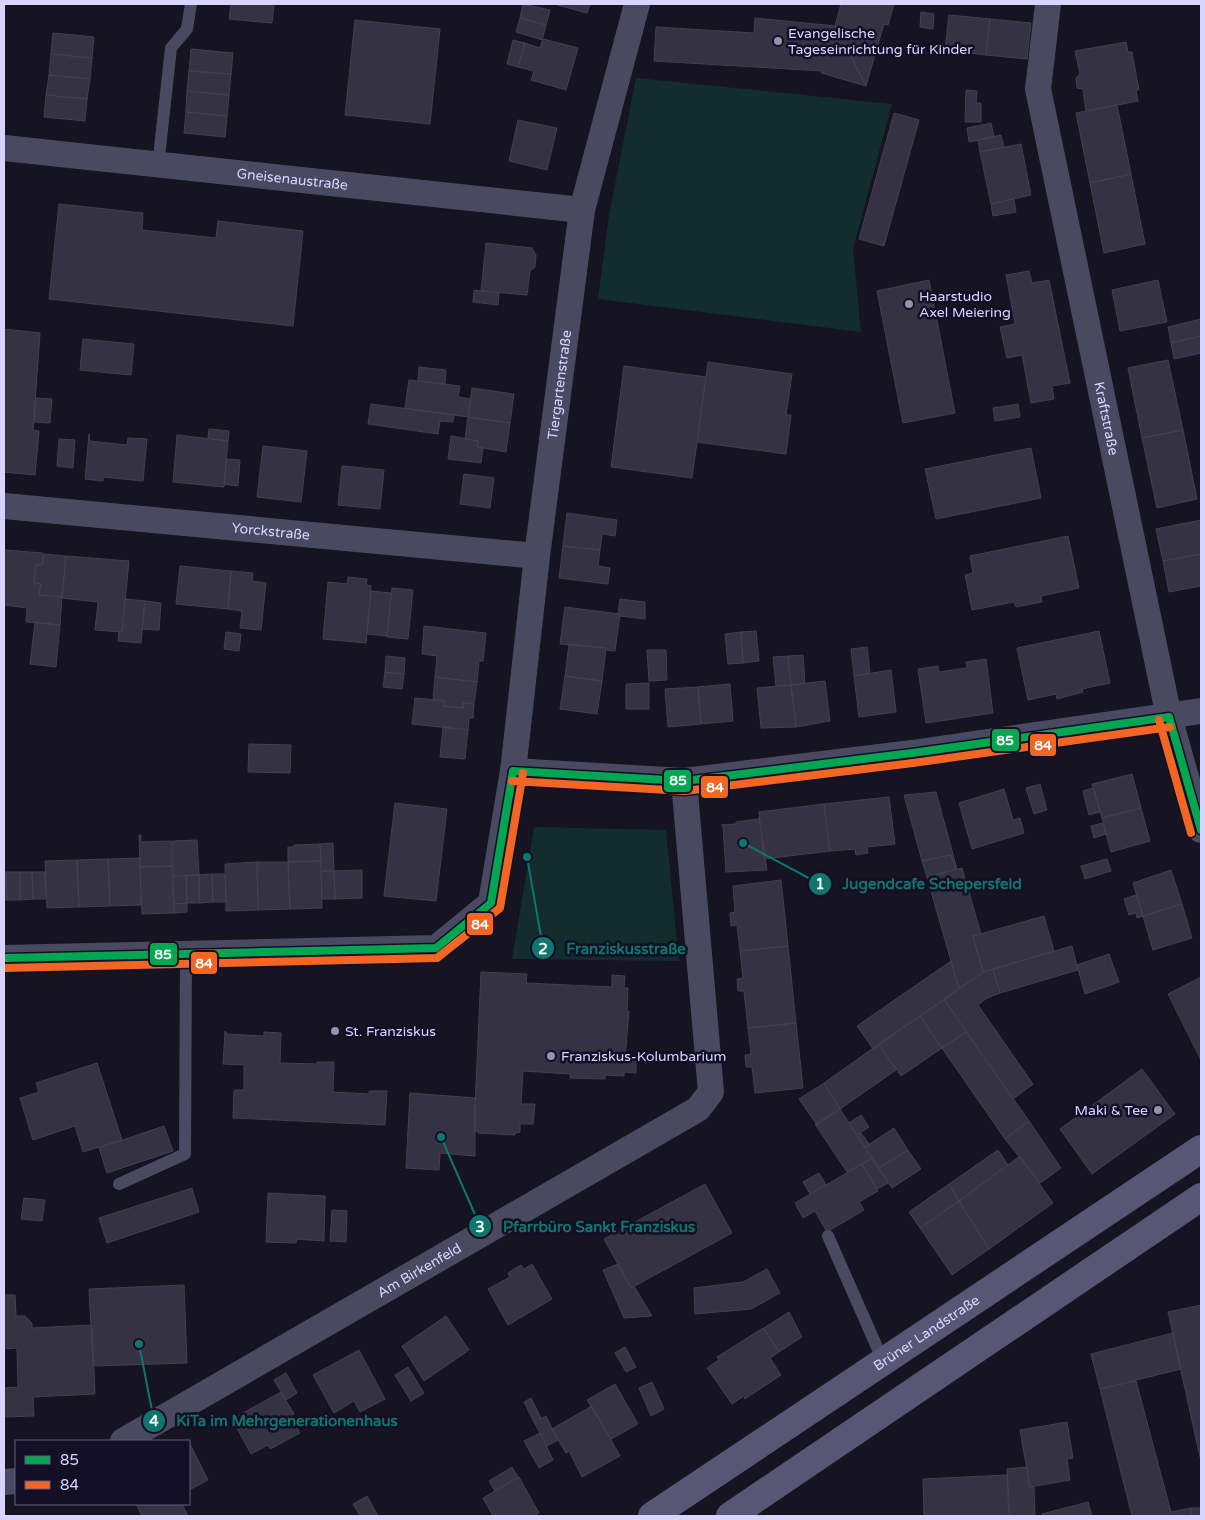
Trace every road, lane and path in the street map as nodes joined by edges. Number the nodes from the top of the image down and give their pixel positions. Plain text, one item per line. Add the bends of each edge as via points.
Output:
1 (191, 4) edge
2 (637, 4) edge
3 (1048, 4) edge
4 (4, 148) edge
5 (158, 166) junction
6 (582, 210) junction
7 (4, 506) edge
8 (537, 556) junction
9 (1201, 711) edge
10 (1169, 717) junction
11 (513, 771) junction
12 (684, 781) junction
13 (1201, 830) edge
14 (186, 954) junction
15 (4, 958) edge
16 (1201, 1150) edge
17 (119, 1184) dead end
18 (1201, 1197) edge
19 (828, 1236) dead end
20 (884, 1362) junction
21 (124, 1440) edge
22 (652, 1516) edge
23 (730, 1516) edge

1 - 5 lane via 187,29 172,48
2 - 6 street, Tiergartenstraße
3 - 10 street, Kraftstraße via 1038,89
4 - 5 street, Gneisenaustraße
5 - 6 street, Gneisenaustraße
6 - 8 street, Tiergartenstraße
7 - 8 street, Yorckstraße
8 - 11 street, Tiergartenstraße
9 - 10 street
10 - 12 street
10 - 13 street, Kraftstraße
11 - 12 street
11 - 14 street, Tiergartenstraße via 492,903 436,948
12 - 21 street, Am Birkenfeld via 711,1092 698,1109
14 - 15 street, Tiergartenstraße
14 - 17 lane via 185,1154
16 - 20 main road, Brüner Landstraße
18 - 23 main road
19 - 20 lane
20 - 22 main road, Brüner Landstraße

